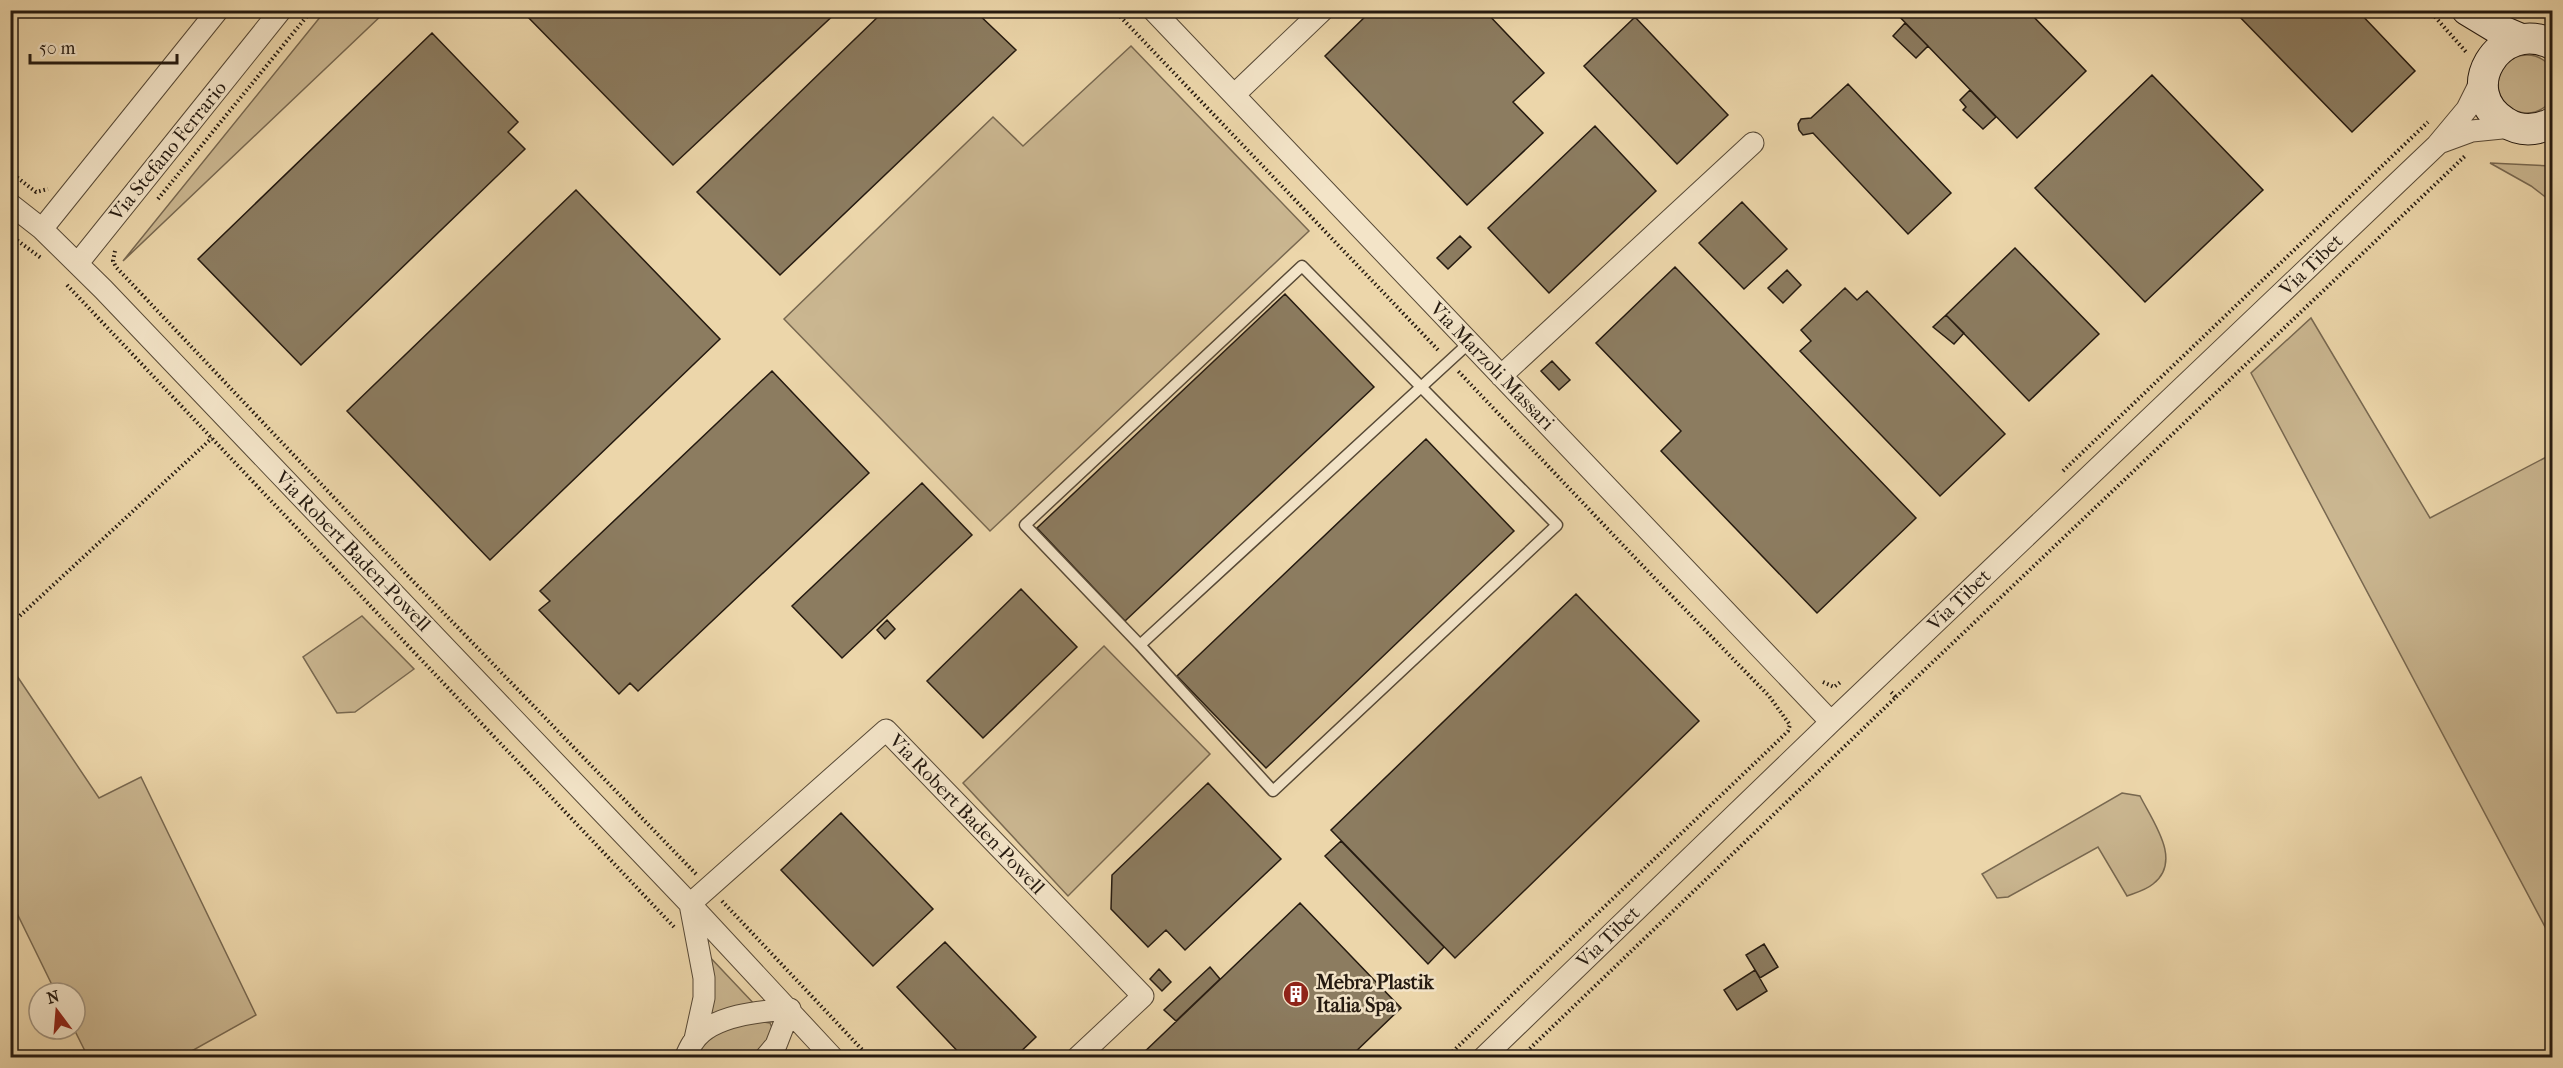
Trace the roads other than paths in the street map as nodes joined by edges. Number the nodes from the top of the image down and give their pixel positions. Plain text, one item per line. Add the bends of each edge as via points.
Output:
1 (218, 10) edge
2 (281, 10) edge
3 (1153, 10) edge
4 (1323, 10) edge
5 (2468, 12) edge
6 (2539, 37) edge
7 (2480, 68) junction
8 (1234, 96) junction
9 (2512, 127) junction
10 (2549, 127) edge
11 (1753, 143) dead end
12 (2436, 145) junction
13 (10, 204) edge
14 (42, 229) junction
15 (78, 263) junction
16 (1469, 343) junction
17 (1501, 376) junction
18 (1420, 388) junction
19 (1140, 645) junction
20 (1831, 722) junction
21 (690, 904) junction
22 (790, 1009) junction
23 (690, 1048) edge
24 (765, 1058) edge
25 (833, 1058) edge
26 (1077, 1058) edge
27 (1483, 1058) edge

1 - 14 street
2 - 15 street, Via Stefano Ferrario
3 - 8 street, Via Marzoli Massari
4 - 8 street
5 - 6 street
5 - 7 street
6 - 7 street via 2511,41
7 - 9 street via 2489,108
7 - 12 street, Via Tibet via 2468,109
8 - 16 street, Via Marzoli Massari
9 - 10 street
9 - 12 street, Via Tibet via 2472,131
11 - 17 street
12 - 20 street, Via Tibet
13 - 14 street, Via Robert Baden-Powell
14 - 15 street, Via Robert Baden-Powell
15 - 21 street, Via Robert Baden-Powell
16 - 17 street, Via Marzoli Massari
16 - 18 lane
17 - 20 street, Via Marzoli Massari
18 - 19 lane
18 - 19 lane via 1302,267 1293,274 1025,525
18 - 19 lane via 1557,525 1273,791
20 - 27 street, Via Tibet
21 - 22 street, Via Robert Baden-Powell
21 - 23 street via 704,998
21 - 26 street, Via Robert Baden-Powell via 886,730 1143,996
22 - 23 street via 742,1014 711,1027
22 - 24 street via 776,1045
22 - 25 street, Via Robert Baden-Powell

